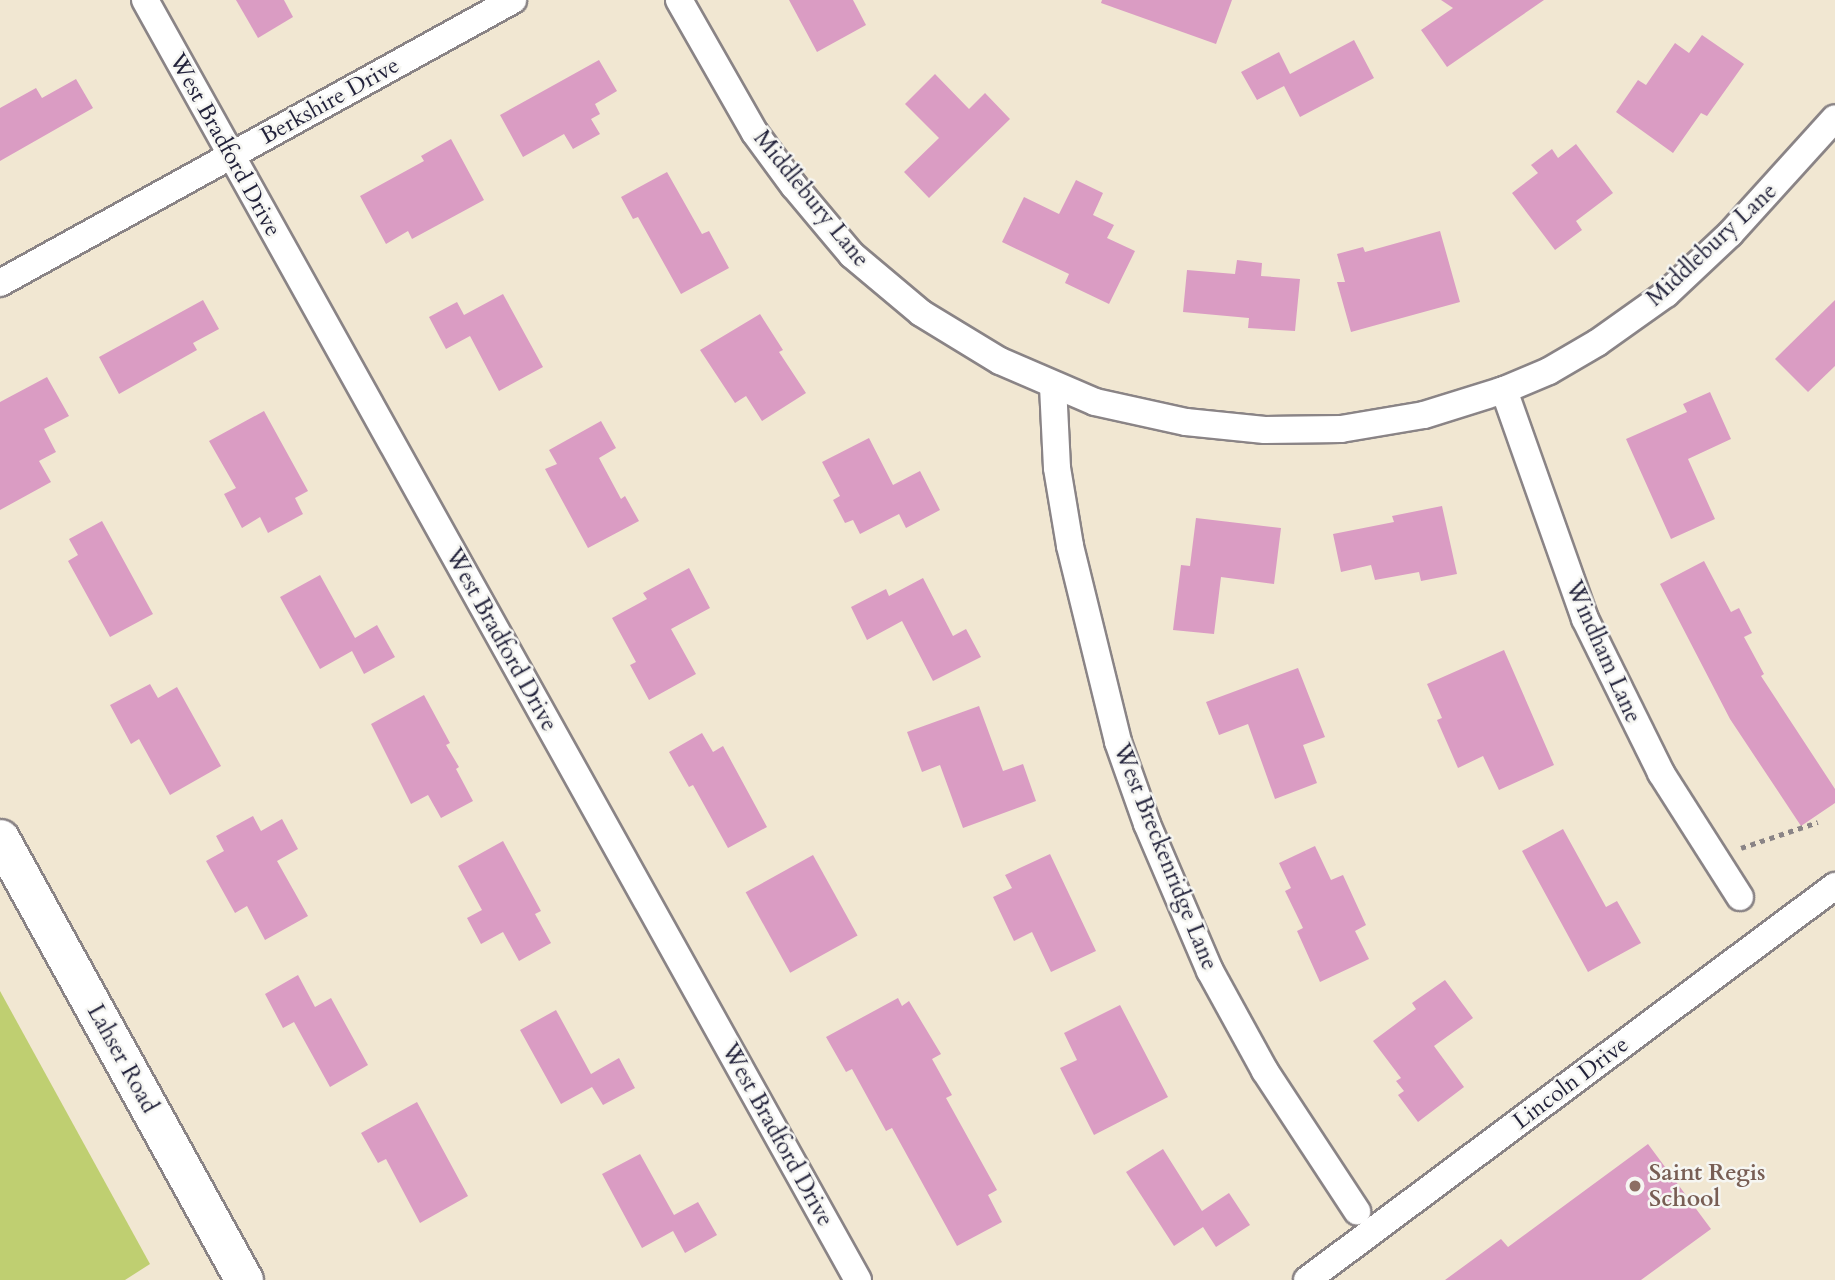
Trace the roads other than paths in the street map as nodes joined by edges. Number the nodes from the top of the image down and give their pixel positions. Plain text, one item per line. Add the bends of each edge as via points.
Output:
1 (145, 0) edge
2 (513, 0) edge
3 (679, 0) edge
4 (1835, 118) edge
5 (231, 155) junction
6 (0, 284) edge
7 (1052, 386) junction
8 (1504, 390) junction
9 (0, 838) edge
10 (1835, 886) edge
11 (1740, 897) dead end
12 (1357, 1211) dead end
13 (244, 1280) edge
14 (858, 1280) edge
15 (1307, 1280) edge

1 - 5 street, West Bradford Drive
2 - 5 street, Berkshire Drive
3 - 7 street, Middlebury Lane via 755,133 852,255 921,313 959,338
4 - 8 street, Middlebury Lane via 1730,234 1666,294 1597,343
5 - 6 street, Berkshire Drive
5 - 14 street, West Bradford Drive
7 - 8 street, Middlebury Lane via 1124,410 1265,430 1341,429 1424,415
7 - 12 street, West Breckenridge Lane via 1057,468 1070,547 1118,742 1147,824 1210,971 1265,1071
8 - 11 street, Windham Lane via 1585,619 1638,730
9 - 13 street, Lahser Road
10 - 15 street, Lincoln Drive

